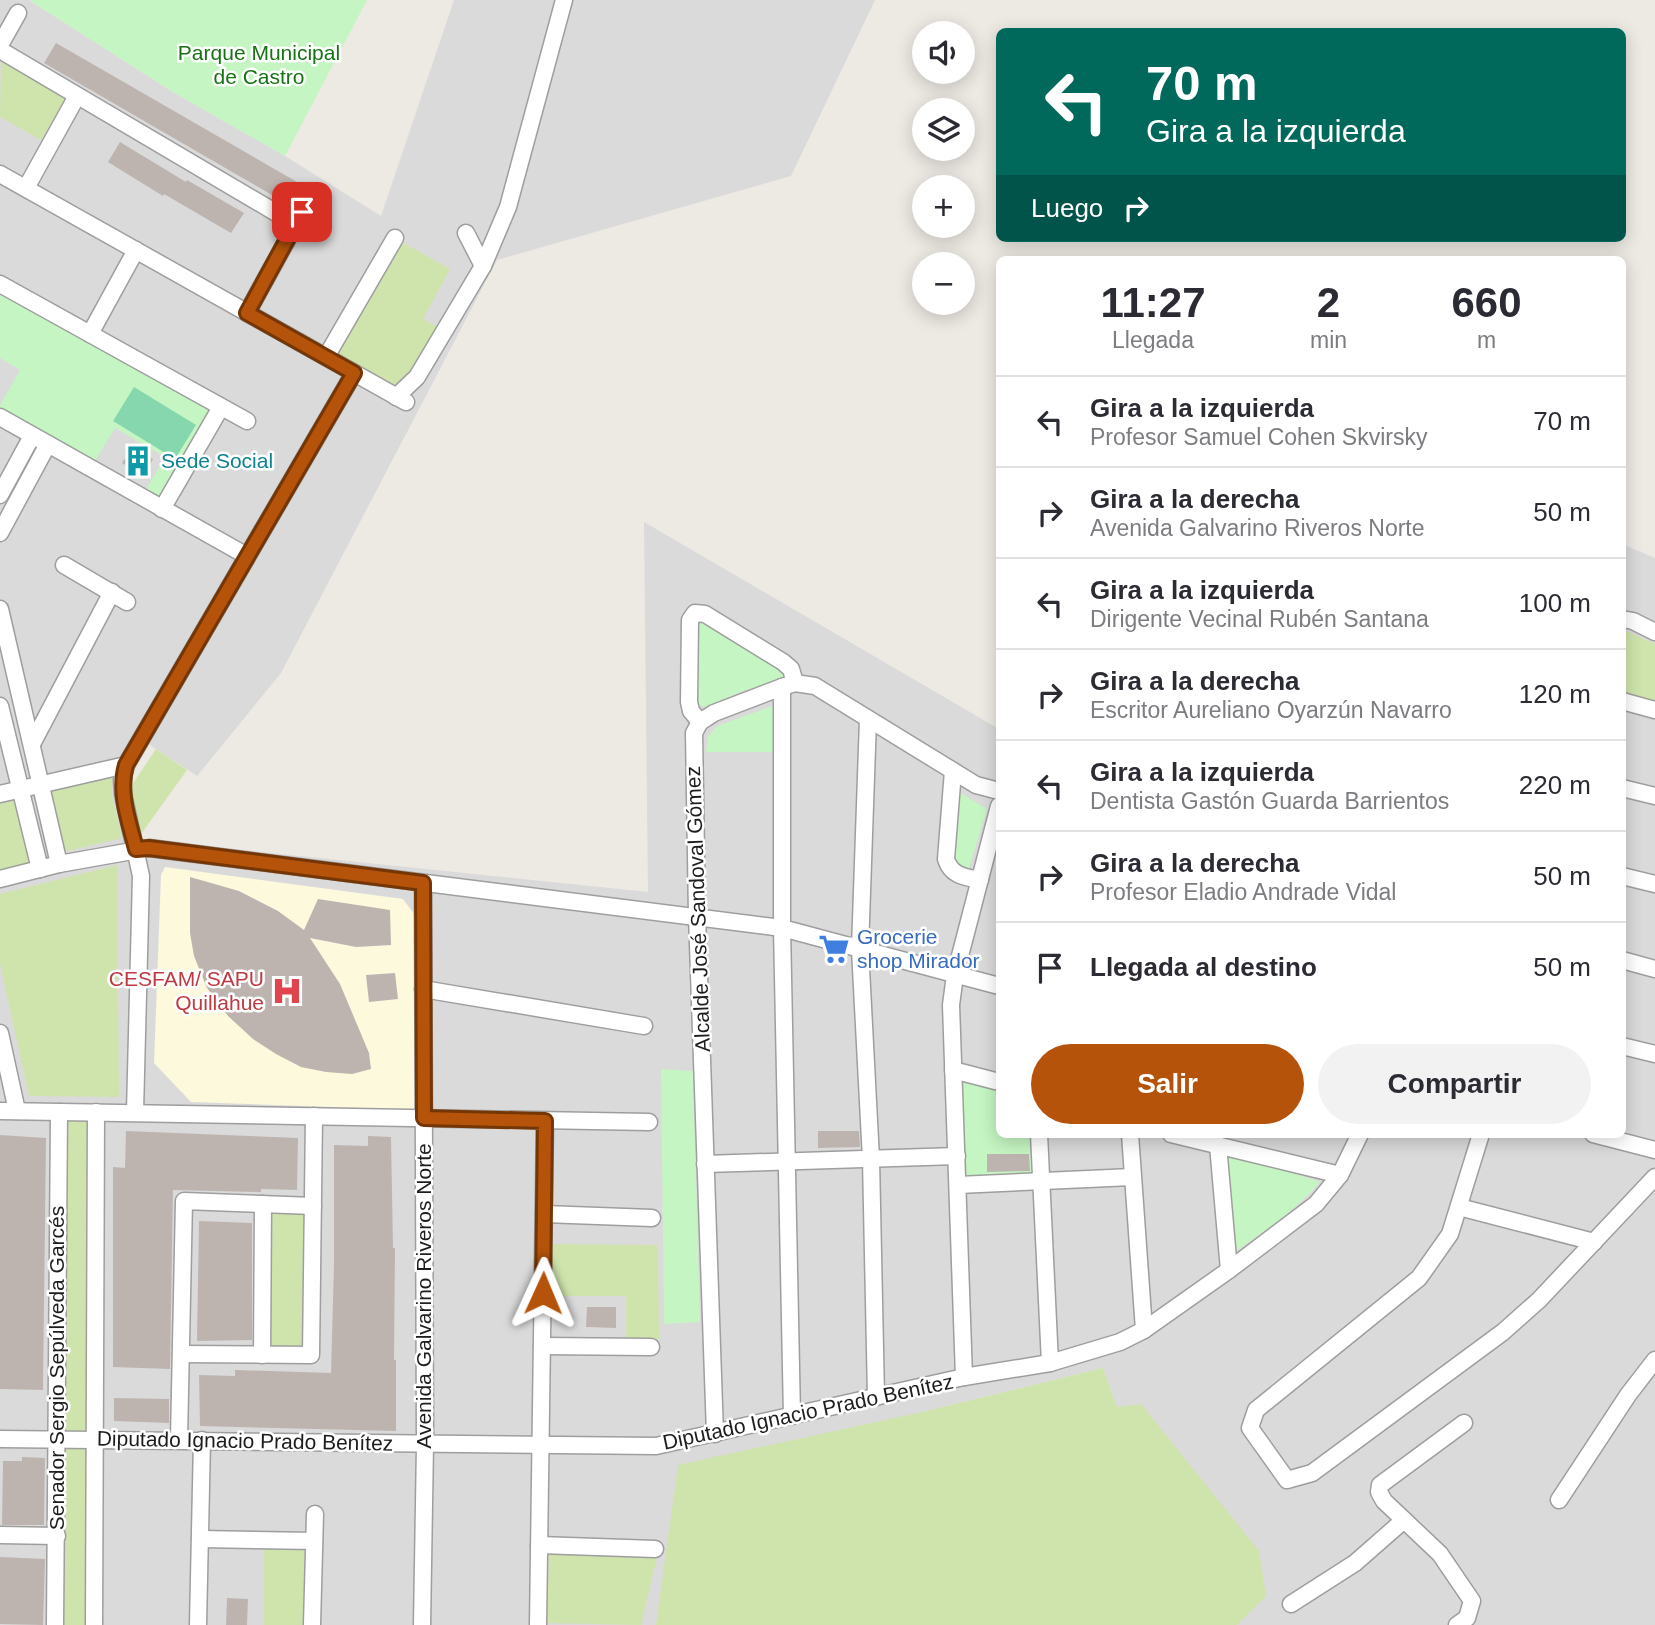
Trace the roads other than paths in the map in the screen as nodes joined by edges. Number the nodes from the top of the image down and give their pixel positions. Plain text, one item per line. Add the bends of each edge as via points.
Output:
1 (564, 0) edge
2 (18, 13) dead end
3 (0, 45) edge
4 (0, 50) edge
5 (77, 96) junction
6 (0, 174) edge
7 (26, 188) junction
8 (309, 200) dead end
9 (295, 224) junction
10 (466, 233) dead end
11 (395, 238) dead end
12 (136, 250) junction
13 (483, 266) junction
14 (0, 284) edge
15 (247, 313) junction
16 (90, 334) junction
17 (326, 357) junction
18 (354, 373) junction
19 (222, 407) junction
20 (0, 417) edge
21 (247, 421) dead end
22 (32, 436) junction
23 (48, 444) junction
24 (0, 495) edge
25 (162, 509) junction
26 (0, 533) edge
27 (247, 556) junction
28 (64, 565) dead end
29 (112, 593) junction
30 (127, 602) dead end
31 (0, 608) edge
32 (1626, 620) edge
33 (1655, 632) edge
34 (788, 685) junction
35 (1626, 702) edge
36 (0, 706) edge
37 (1655, 710) edge
38 (868, 719) junction
39 (701, 722) junction
40 (32, 744) junction
41 (126, 765) junction
42 (953, 772) junction
43 (41, 784) junction
44 (20, 789) junction
45 (1626, 789) edge
46 (996, 790) edge
47 (0, 794) edge
48 (1655, 796) edge
49 (996, 818) edge
50 (136, 849) junction
51 (60, 864) junction
52 (40, 869) junction
53 (1626, 877) edge
54 (0, 879) edge
55 (980, 880) junction
56 (423, 883) junction
57 (1655, 884) edge
58 (697, 916) junction
59 (782, 928) junction
60 (860, 949) junction
61 (1626, 961) edge
62 (1655, 969) edge
63 (955, 975) junction
64 (996, 985) edge
65 (423, 989) junction
66 (644, 1026) dead end
67 (0, 1033) edge
68 (1626, 1047) edge
69 (1655, 1054) edge
70 (953, 1070) junction
71 (996, 1081) edge
72 (0, 1111) edge
73 (17, 1111) junction
74 (59, 1112) junction
75 (96, 1112) junction
76 (135, 1112) junction
77 (314, 1116) junction
78 (424, 1118) junction
79 (545, 1121) junction
80 (649, 1122) dead end
81 (1038, 1138) edge
82 (1130, 1138) edge
83 (1188, 1138) edge
84 (1358, 1138) edge
85 (1480, 1138) edge
86 (1608, 1138) edge
87 (1218, 1145) junction
88 (1655, 1150) edge
89 (957, 1156) junction
90 (871, 1159) junction
91 (788, 1161) junction
92 (705, 1164) junction
93 (1340, 1175) junction
94 (1132, 1177) junction
95 (1655, 1177) edge
96 (1041, 1180) junction
97 (958, 1185) junction
98 (263, 1204) junction
99 (313, 1206) junction
100 (1458, 1207) junction
101 (544, 1214) junction
102 (652, 1218) dead end
103 (1594, 1242) junction
104 (1229, 1270) junction
105 (1144, 1330) junction
106 (542, 1346) junction
107 (651, 1347) dead end
108 (181, 1354) junction
109 (262, 1355) junction
110 (1655, 1360) edge
111 (1050, 1363) junction
112 (964, 1377) junction
113 (876, 1397) junction
114 (792, 1416) junction
115 (1464, 1423) dead end
116 (715, 1434) junction
117 (0, 1439) edge
118 (57, 1439) junction
119 (94, 1439) junction
120 (179, 1439) junction
121 (202, 1440) junction
122 (425, 1444) junction
123 (541, 1445) junction
124 (1559, 1500) dead end
125 (315, 1514) dead end
126 (1404, 1520) junction
127 (0, 1535) edge
128 (57, 1536) junction
129 (200, 1539) junction
130 (314, 1541) junction
131 (539, 1545) junction
132 (655, 1549) dead end
133 (1290, 1604) dead end
134 (55, 1625) edge
135 (94, 1625) edge
136 (198, 1625) edge
137 (313, 1625) edge
138 (422, 1625) edge
139 (538, 1625) edge
140 (1457, 1625) edge

1 - 13 street via 508,208
2 - 3 street
4 - 5 street
5 - 7 street
5 - 9 street
6 - 7 street
7 - 12 street
8 - 9 street
9 - 15 street
10 - 13 street
11 - 17 street
12 - 15 street
12 - 16 street
13 - 18 street via 401,400
14 - 16 street
15 - 17 street
16 - 19 street
17 - 18 street
18 - 27 street
19 - 21 street
19 - 25 street
20 - 22 street
22 - 23 street
22 - 24 street
23 - 25 street
23 - 26 street
25 - 27 street
27 - 41 street
28 - 29 street
29 - 30 street
29 - 40 street
31 - 40 street
32 - 33 street
34 - 38 street via 815,686
34 - 39 street
34 - 39 street via 791,669 783,662 705,614 695,613 690,620 689,702
34 - 59 street
35 - 37 street
36 - 44 street
38 - 42 street
38 - 60 street
39 - 58 street, Alcalde José Sandoval Gómez via 693,741
40 - 43 street
41 - 43 street
41 - 50 street via 123,794
42 - 46 street
42 - 55 street via 946,859 957,874
43 - 44 street
43 - 51 street
44 - 47 street
44 - 52 street
45 - 48 street
49 - 55 street
50 - 51 street
50 - 56 street
50 - 76 street via 141,890
51 - 52 street
52 - 54 street
53 - 57 street
55 - 63 street
56 - 58 street
56 - 65 street, Avenida Galvarino Riveros Norte
58 - 59 street
58 - 92 street, Alcalde José Sandoval Gómez
59 - 60 street
59 - 91 street
60 - 63 street
60 - 90 street
61 - 62 street
63 - 64 street
63 - 70 street
65 - 66 street
65 - 78 street, Avenida Galvarino Riveros Norte
67 - 73 street
68 - 69 street
70 - 71 street
70 - 89 street
72 - 73 street
73 - 74 street
74 - 75 street
74 - 118 street, Senador Sergio Sepúlveda Garcés
75 - 76 street
75 - 119 street, Senador Sergio Sepúlveda Garcés
76 - 77 street
77 - 78 street
77 - 99 street
78 - 79 street
78 - 122 street, Avenida Galvarino Riveros Norte
79 - 80 street
79 - 101 street
81 - 96 street
82 - 94 street
83 - 87 street
84 - 93 street, Diputado Ignacio Prado Benítez
85 - 100 street
86 - 88 street
87 - 93 street
87 - 104 street
89 - 90 street
89 - 97 street
90 - 91 street
90 - 113 street
91 - 92 street
91 - 114 street
92 - 116 street, Alcalde José Sandoval Gómez
93 - 104 street, Diputado Ignacio Prado Benítez via 1315,1203
94 - 96 street
94 - 105 street
95 - 103 street
96 - 97 street
96 - 111 street
97 - 112 street
98 - 99 street
98 - 108 street via 184,1201
98 - 109 street
99 - 109 street via 311,1355
100 - 103 street
100 - 103 street via 1450,1234 1419,1278 1256,1410 1250,1428 1287,1480 1312,1473 1503,1332
101 - 102 street
101 - 106 street
104 - 105 street, Diputado Ignacio Prado Benítez
105 - 111 street, Diputado Ignacio Prado Benítez
106 - 107 street
106 - 123 street
108 - 109 street
108 - 120 street
110 - 124 street
111 - 112 street, Diputado Ignacio Prado Benítez
112 - 113 street, Diputado Ignacio Prado Benítez
113 - 114 street, Diputado Ignacio Prado Benítez
114 - 116 street, Diputado Ignacio Prado Benítez
115 - 126 street via 1380,1485 1384,1501
116 - 123 street, Diputado Ignacio Prado Benítez via 656,1447
117 - 118 street, Diputado Ignacio Prado Benítez
118 - 119 street, Diputado Ignacio Prado Benítez
118 - 128 street, Senador Sergio Sepúlveda Garcés
119 - 120 street, Diputado Ignacio Prado Benítez
119 - 135 street, Senador Sergio Sepúlveda Garcés
120 - 121 street, Diputado Ignacio Prado Benítez
121 - 122 street, Diputado Ignacio Prado Benítez
121 - 129 street
122 - 123 street, Diputado Ignacio Prado Benítez
122 - 138 street, Avenida Galvarino Riveros Norte
123 - 131 street
125 - 130 street
126 - 133 street via 1355,1563
126 - 140 street via 1440,1554 1472,1601 1467,1618
127 - 128 street
128 - 134 street, Senador Sergio Sepúlveda Garcés
129 - 130 street
129 - 136 street
130 - 137 street
131 - 132 street
131 - 139 street

